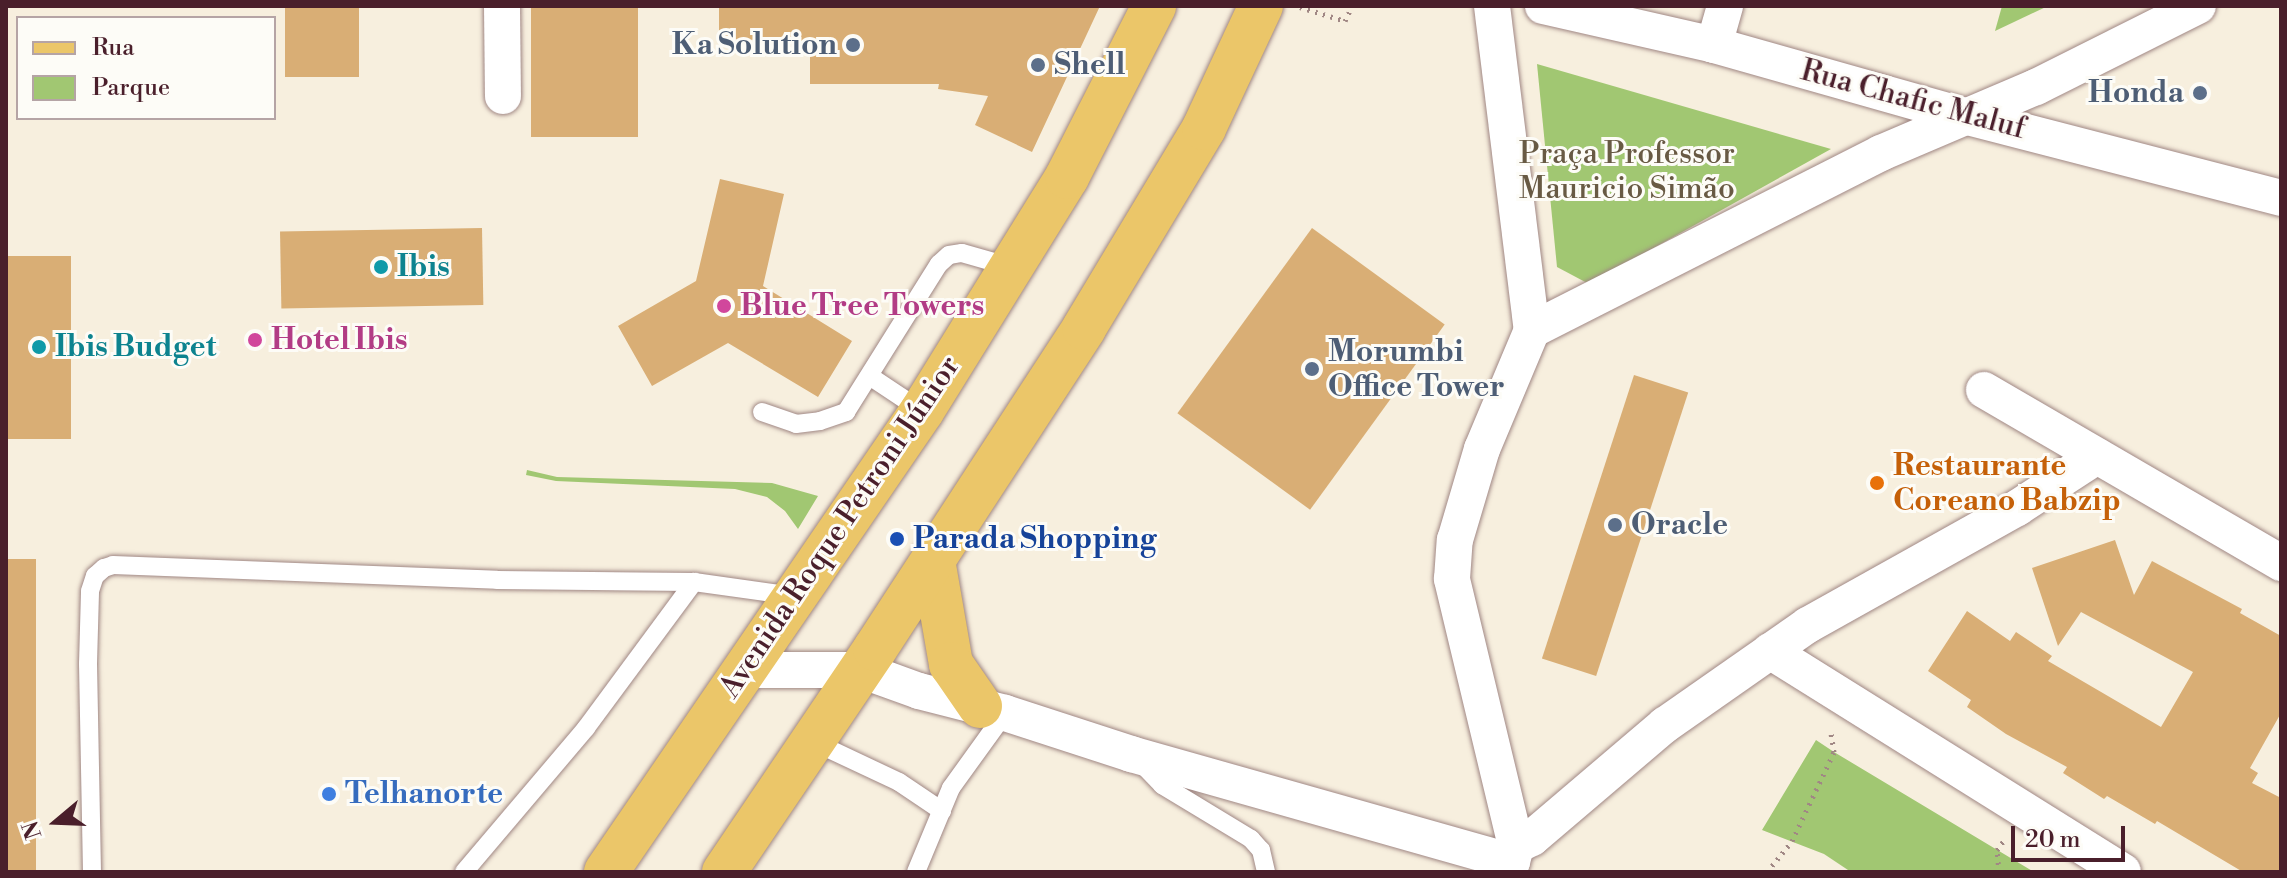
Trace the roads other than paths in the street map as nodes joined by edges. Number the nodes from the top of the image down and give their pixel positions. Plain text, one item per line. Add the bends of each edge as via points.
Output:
1 (502, 6) edge
2 (1154, 6) edge
3 (1261, 6) edge
4 (1492, 6) edge
5 (1543, 6) edge
6 (1725, 6) edge
7 (2198, 6) edge
8 (1714, 45) junction
9 (503, 96) dead end
10 (1968, 117) junction
11 (2281, 198) edge
12 (1011, 267) junction
13 (1532, 330) junction
14 (871, 377) junction
15 (1984, 390) dead end
16 (922, 411) junction
17 (762, 412) dead end
18 (2097, 456) junction
19 (933, 560) junction
20 (2281, 563) edge
21 (694, 582) junction
22 (793, 596) junction
23 (1770, 651) junction
24 (743, 670) junction
25 (861, 670) junction
26 (992, 709) junction
27 (812, 741) junction
28 (1131, 754) junction
29 (942, 811) junction
30 (930, 838) junction
31 (1514, 854) junction
32 (92, 872) edge
33 (464, 872) edge
34 (606, 872) edge
35 (724, 872) edge
36 (907, 872) edge
37 (916, 872) edge
38 (1266, 872) edge
39 (2123, 872) edge

1 - 9 street
2 - 12 main road, Avenida Roque Petroni Júnior via 1067,177
3 - 19 main road via 1204,128 1084,328
4 - 13 street
5 - 8 street, Rua Chafic Maluf
6 - 8 street
7 - 10 street
8 - 10 street, Rua Chafic Maluf
10 - 11 street, Rua Chafic Maluf
10 - 13 street via 1881,153
12 - 14 lane via 962,253 949,255 910,308
12 - 16 main road, Avenida Roque Petroni Júnior
13 - 31 street via 1482,449 1455,540 1452,579
14 - 16 lane
14 - 17 lane via 846,412 820,421 796,424
15 - 18 street
16 - 22 main road, Avenida Roque Petroni Júnior
18 - 20 street
18 - 23 street
19 - 25 main road
19 - 26 main road via 951,664
21 - 22 lane
21 - 32 lane via 104,568 90,591
21 - 33 lane via 586,728
22 - 24 main road, Avenida Roque Petroni Júnior
23 - 31 street via 1665,725
23 - 39 street
24 - 25 street
24 - 34 main road, Avenida Roque Petroni Júnior
25 - 26 street
25 - 27 main road
26 - 28 street
26 - 29 lane
27 - 29 lane via 899,782
27 - 35 main road
28 - 31 street
28 - 38 lane via 1162,785 1251,839 1261,850
29 - 30 lane
30 - 36 lane
30 - 37 lane

